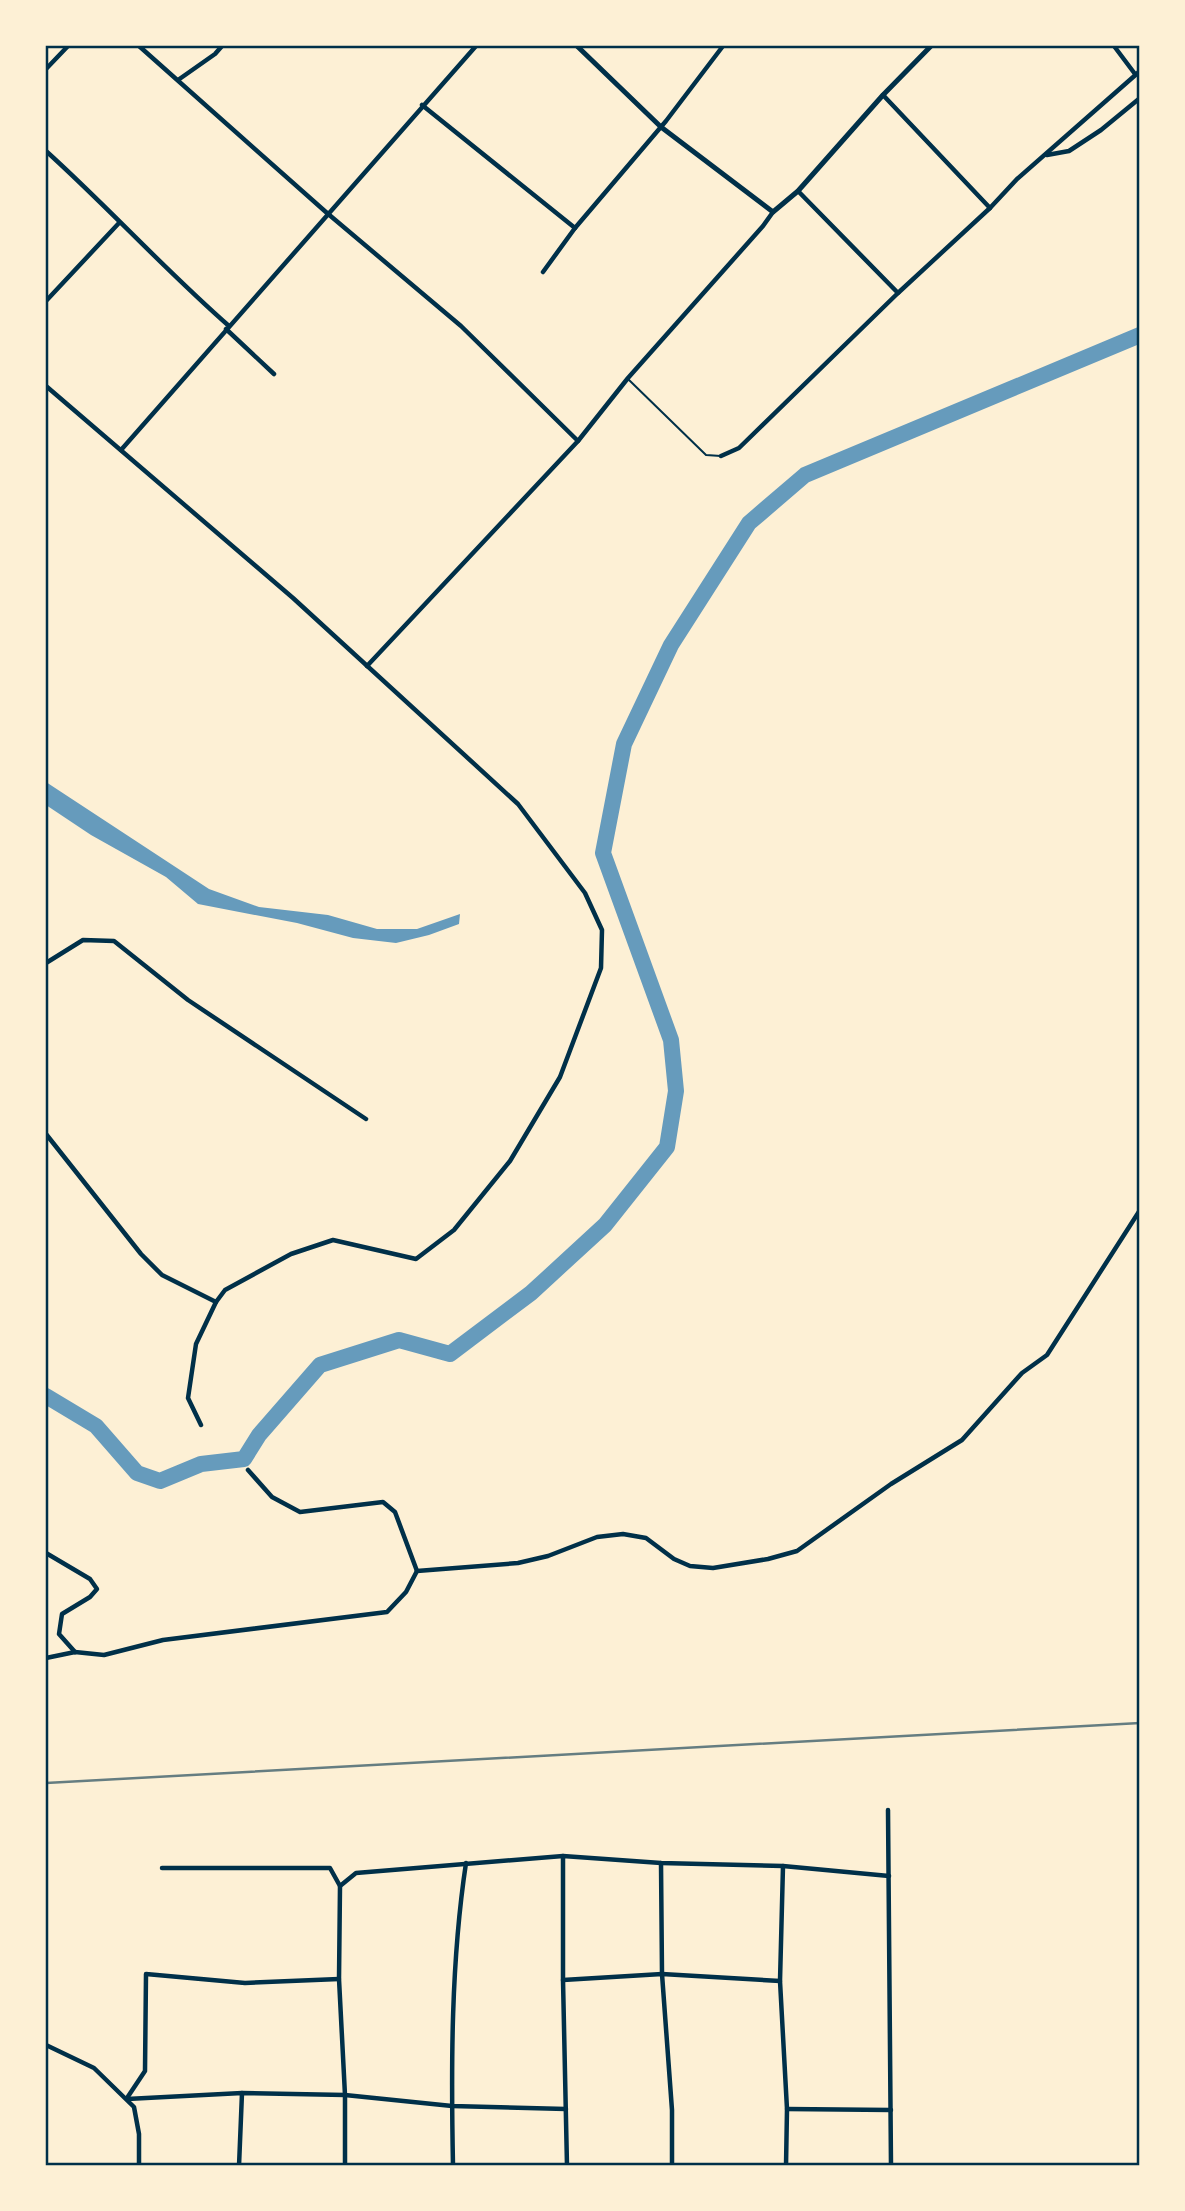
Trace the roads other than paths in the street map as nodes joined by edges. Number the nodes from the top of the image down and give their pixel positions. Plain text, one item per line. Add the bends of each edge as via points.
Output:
1 (68, 46) edge
2 (139, 46) edge
3 (222, 46) edge
4 (476, 46) edge
5 (577, 46) edge
6 (723, 46) edge
7 (930, 46) edge
8 (1114, 46) edge
9 (46, 69) edge
10 (1137, 73) edge
11 (178, 80) junction
12 (883, 95) junction
13 (1139, 98) edge
14 (422, 105) junction
15 (661, 127) junction
16 (46, 151) edge
17 (1044, 155) junction
18 (798, 191) junction
19 (990, 208) junction
20 (773, 212) junction
21 (327, 213) junction
22 (119, 223) junction
23 (575, 228) junction
24 (543, 272) dead end
25 (898, 293) junction
26 (46, 301) edge
27 (227, 327) junction
28 (274, 374) dead end
29 (628, 378) junction
30 (46, 386) edge
31 (578, 441) junction
32 (121, 450) junction
33 (722, 456) joint
34 (367, 666) junction
35 (46, 963) edge
36 (366, 1119) dead end
37 (46, 1134) edge
38 (1139, 1210) edge
39 (216, 1302) junction
40 (201, 1425) dead end
41 (248, 1470) dead end
42 (46, 1553) edge
43 (417, 1571) junction
44 (75, 1652) junction
45 (46, 1658) edge
46 (888, 1810) dead end
47 (563, 1856) junction
48 (466, 1863) junction
49 (661, 1863) junction
50 (783, 1866) junction
51 (162, 1868) dead end
52 (888, 1876) junction
53 (341, 1886) junction
54 (662, 1975) junction
55 (339, 1979) junction
56 (563, 1980) junction
57 (780, 1981) junction
58 (46, 2045) edge
59 (242, 2093) junction
60 (345, 2095) junction
61 (127, 2099) junction
62 (452, 2106) junction
63 (566, 2109) junction
64 (787, 2109) junction
65 (891, 2110) junction
66 (139, 2165) edge
67 (239, 2165) edge
68 (345, 2165) edge
69 (453, 2165) edge
70 (567, 2165) edge
71 (673, 2165) edge
72 (786, 2165) edge
73 (891, 2165) edge

1 - 9 street
2 - 11 street
3 - 11 street
4 - 14 street
5 - 15 street
6 - 15 street
7 - 12 street
8 - 10 street
10 - 17 street
11 - 21 street
12 - 18 street
12 - 19 street
13 - 17 street via 1069,151
14 - 21 street
14 - 23 street
15 - 20 street
15 - 23 street
16 - 22 street
17 - 19 street
18 - 20 street
18 - 25 street
19 - 25 street
20 - 29 street
21 - 27 street
21 - 31 street via 461,326
22 - 26 street
22 - 27 street
23 - 24 street
25 - 33 street via 739,448
27 - 28 street
27 - 32 street
29 - 31 street
29 - 33 lane via 706,455
30 - 32 street
31 - 34 street
32 - 34 street
34 - 39 street via 518,804 584,893 602,930 601,968 560,1077 510,1161 454,1230 416,1259 333,1240 280,1260 225,1290
35 - 36 street via 83,940 114,941 188,1000
37 - 39 street via 162,1275
38 - 43 street via 1047,1355 1022,1373 962,1440 797,1550 713,1568 690,1566 646,1538 623,1534 597,1536 517,1563
39 - 40 street via 196,1344 188,1398
41 - 43 street via 272,1497 300,1512 383,1502 395,1512
42 - 44 street via 90,1579 97,1589 62,1614 59,1634
43 - 44 street via 406,1592 387,1612 163,1640 104,1655
44 - 45 street
46 - 52 street
47 - 48 street
47 - 49 street
47 - 56 street
48 - 53 street via 356,1873
48 - 62 street via 457,1921
49 - 50 street
49 - 54 street
50 - 52 street
50 - 57 street
51 - 53 street via 330,1868
52 - 65 street
53 - 55 street
54 - 56 street
54 - 57 street
54 - 71 street
55 - 60 street
55 - 61 street via 245,1983 146,1974 145,2071
56 - 63 street
57 - 64 street
58 - 61 street via 94,2068
59 - 60 street
59 - 61 street
59 - 67 street
60 - 62 street
60 - 68 street
61 - 66 street via 137,2118
62 - 63 street
62 - 69 street
63 - 70 street
64 - 65 street
64 - 72 street
65 - 73 street

